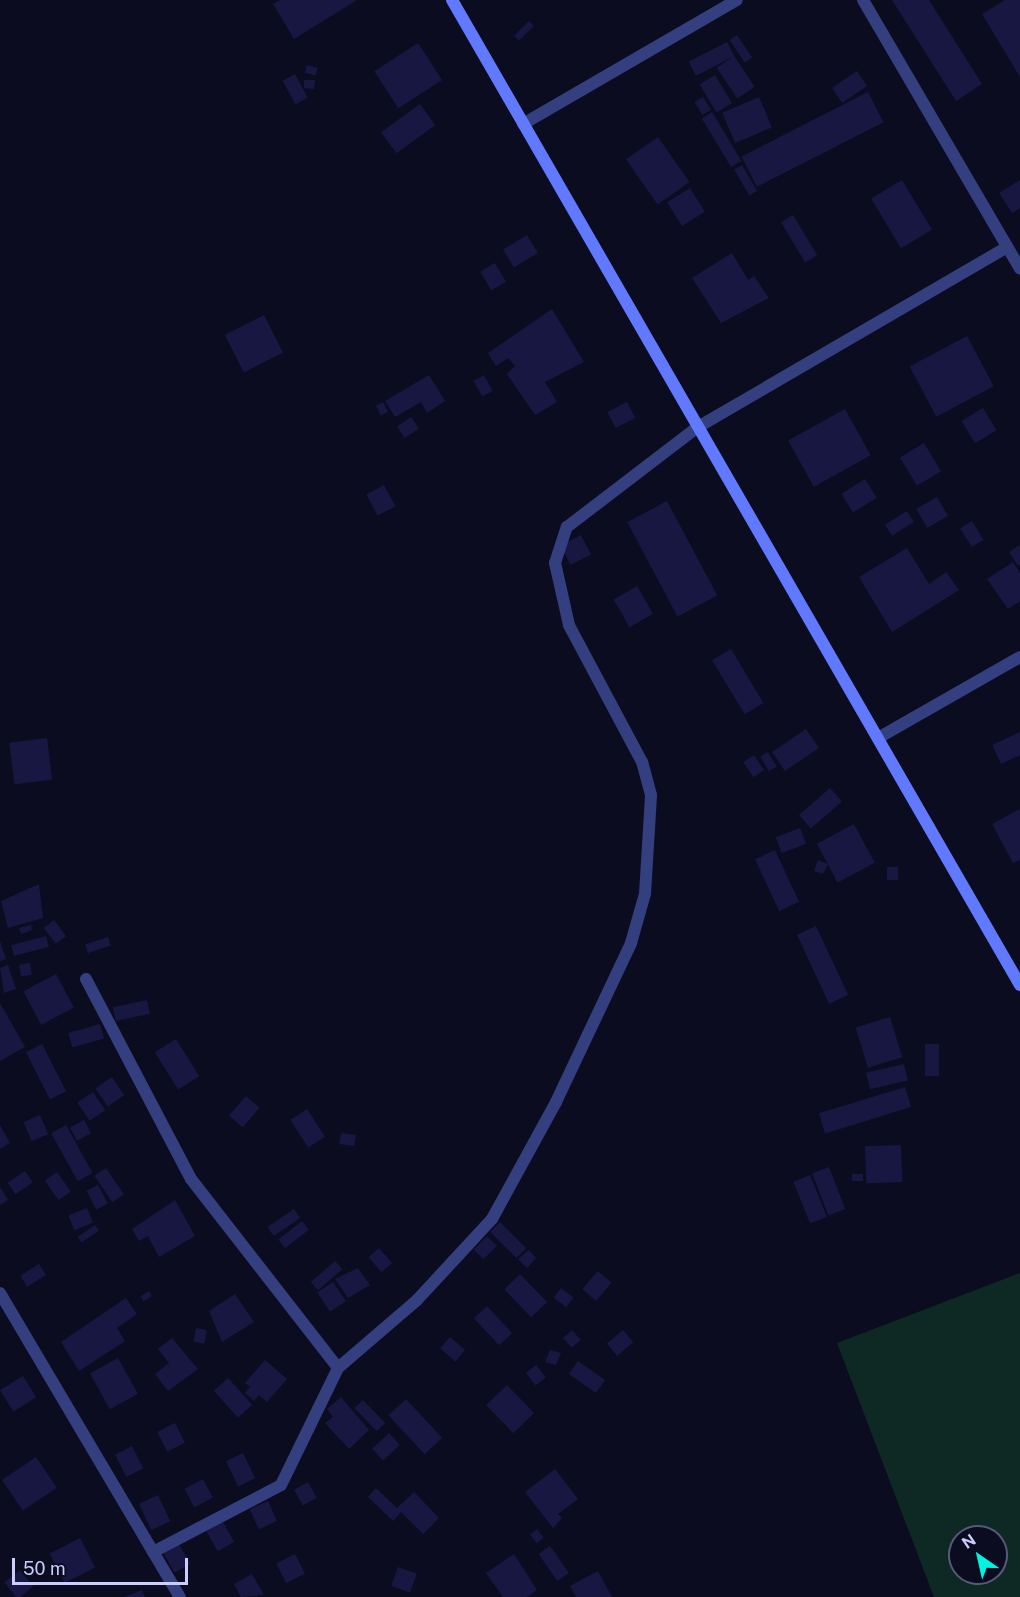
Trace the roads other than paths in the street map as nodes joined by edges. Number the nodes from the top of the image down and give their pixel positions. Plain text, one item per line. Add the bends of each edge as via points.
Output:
1 (452, 0) edge
2 (736, 0) edge
3 (863, 0) edge
4 (523, 124) junction
5 (1007, 247) junction
6 (1020, 269) edge
7 (698, 427) junction
8 (1020, 657) edge
9 (878, 738) junction
10 (86, 979) dead end
11 (1020, 985) edge
12 (0, 1293) edge
13 (338, 1368) junction
14 (153, 1552) junction
15 (180, 1597) edge

1 - 4 street
2 - 4 street
3 - 5 street
4 - 7 street
5 - 6 street
5 - 7 street
7 - 9 street
7 - 13 street via 567,527 555,563 569,625 642,762 651,795 645,894 631,943 556,1102 492,1219 417,1300
8 - 9 street
9 - 11 street
10 - 13 street via 191,1179
12 - 14 street
13 - 14 street via 280,1485
14 - 15 street

